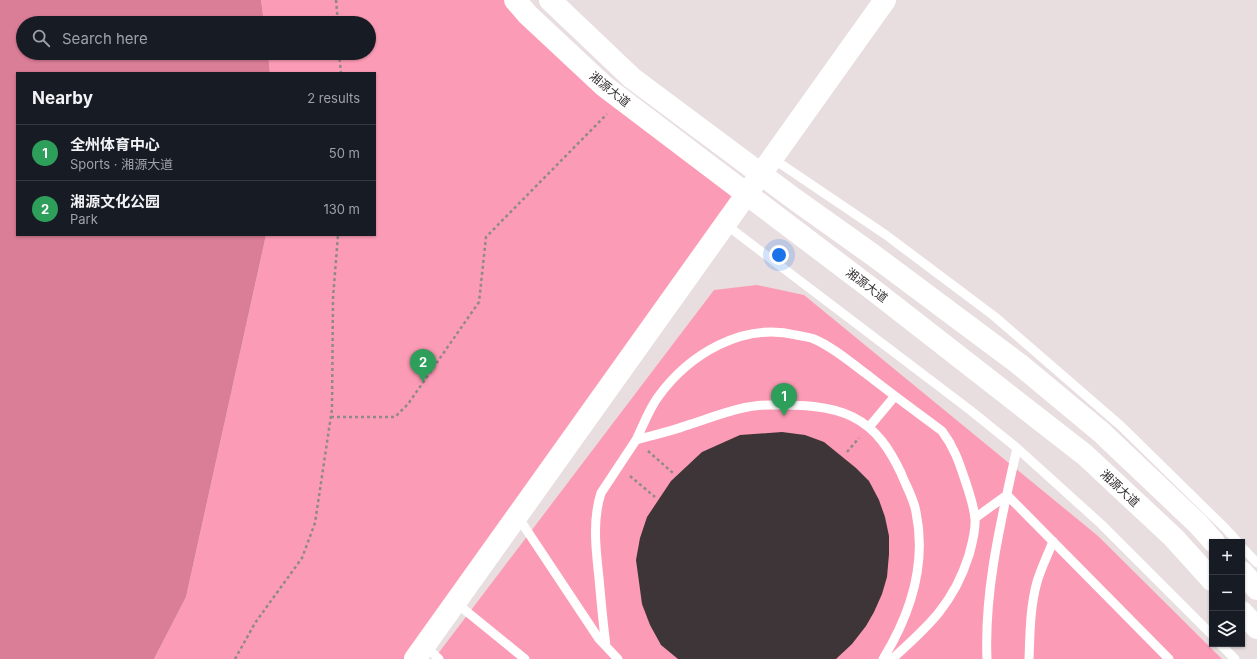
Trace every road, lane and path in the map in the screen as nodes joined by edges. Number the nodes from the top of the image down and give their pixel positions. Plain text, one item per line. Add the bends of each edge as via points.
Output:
1 (336, 0) edge
2 (515, 0) edge
3 (550, 0) edge
4 (885, 0) edge
5 (337, 16) edge
6 (339, 60) edge
7 (340, 72) edge
8 (622, 99) junction
9 (766, 166) junction
10 (747, 194) junction
11 (725, 224) junction
12 (338, 236) edge
13 (895, 396) junction
14 (331, 417) junction
15 (869, 427) junction
16 (636, 440) junction
17 (1017, 448) junction
18 (619, 466) junction
19 (673, 472) dead end
20 (1007, 495) junction
21 (654, 497) dead end
22 (517, 516) junction
23 (975, 518) junction
24 (1211, 539) edge
25 (1235, 539) edge
26 (1053, 541) junction
27 (1245, 550) edge
28 (1257, 563) edge
29 (1245, 575) edge
30 (1209, 577) edge
31 (1257, 589) edge
32 (455, 602) junction
33 (1245, 615) edge
34 (1257, 628) edge
35 (1209, 633) edge
36 (606, 646) junction
37 (1223, 647) edge
38 (426, 654) edge
39 (235, 659) edge
40 (525, 659) edge
41 (618, 659) edge
42 (883, 659) edge
43 (892, 659) edge
44 (987, 659) edge
45 (1029, 659) edge
46 (1169, 659) edge
47 (1235, 659) edge

1 - 5 path
2 - 8 main road, 湘源大道 via 604,86
3 - 9 main road, 湘源大道 via 632,78
4 - 9 main road
6 - 7 path
8 - 10 main road, 湘源大道
8 - 14 path via 486,238 479,302 408,404 395,417
9 - 10 main road
9 - 24 main road, 湘源大道 via 874,255 1019,364 1101,432
9 - 25 lane via 886,235 994,316 1121,426
10 - 11 main road
10 - 30 main road, 湘源大道 via 1086,455 1172,537
11 - 17 lane
11 - 22 main road
12 - 14 path via 333,298
13 - 15 lane
13 - 16 lane via 833,349 812,338 768,332 727,341 705,352 686,366 657,398
13 - 23 lane via 942,431 951,443 968,487
14 - 39 path via 315,523 302,558 255,624
15 - 16 lane via 853,417 824,408 765,405 721,414
15 - 42 lane via 885,443 897,464 916,511 919,533 918,571 913,594 902,625
16 - 18 lane
16 - 19 path
17 - 20 lane
17 - 35 lane via 1101,524
18 - 21 path
18 - 36 lane via 601,493 595,526
20 - 23 lane
20 - 26 lane
20 - 44 lane via 991,583 986,634
22 - 32 main road
22 - 36 lane
23 - 43 lane via 972,545 952,594 934,620
26 - 45 lane via 1032,601
26 - 46 lane
27 - 28 lane
29 - 31 main road
32 - 38 main road
32 - 40 lane
33 - 34 main road
36 - 41 lane
37 - 47 lane

